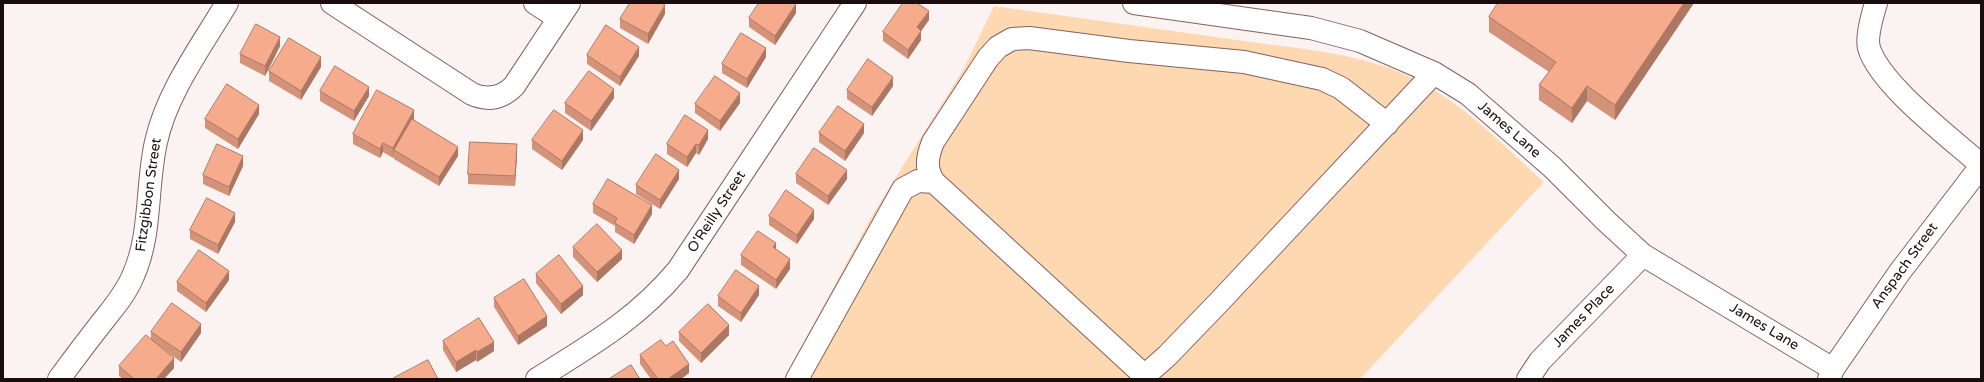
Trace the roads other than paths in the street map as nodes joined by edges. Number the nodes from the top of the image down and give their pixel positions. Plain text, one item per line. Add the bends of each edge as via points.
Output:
1 (227, 3) edge
2 (332, 3) edge
3 (535, 3) edge
4 (854, 3) edge
5 (1134, 3) edge
6 (1876, 3) edge
7 (563, 10) edge
8 (1434, 73) junction
9 (1386, 124) junction
10 (1981, 165) edge
11 (934, 182) junction
12 (1643, 255) junction
13 (1831, 374) edge
14 (1143, 378) edge
15 (59, 379) edge
16 (537, 379) edge
17 (797, 379) edge
18 (1528, 379) edge

1 - 15 street, Fitzgibbon Street via 173,95 159,128 152,159 145,231 133,276 119,300
2 - 7 street via 472,94 487,98 502,95 514,86
3 - 7 street
4 - 16 street, O'Reilly Street via 678,270 655,296 618,328
5 - 8 street, James Lane via 1311,28 1360,40
6 - 10 street via 1872,14 1869,47 1881,71 1898,92
8 - 9 street
8 - 12 street, James Lane via 1468,94 1552,167
9 - 11 street via 1341,88 1299,72 1214,58 1129,51 1029,38 1012,40 998,47 988,58 933,142 927,164
9 - 14 street via 1220,301
10 - 13 street, Anspach Street via 1899,273
11 - 14 street
11 - 17 street via 918,181 904,189
12 - 13 street, James Lane
12 - 18 street, James Place via 1540,361

